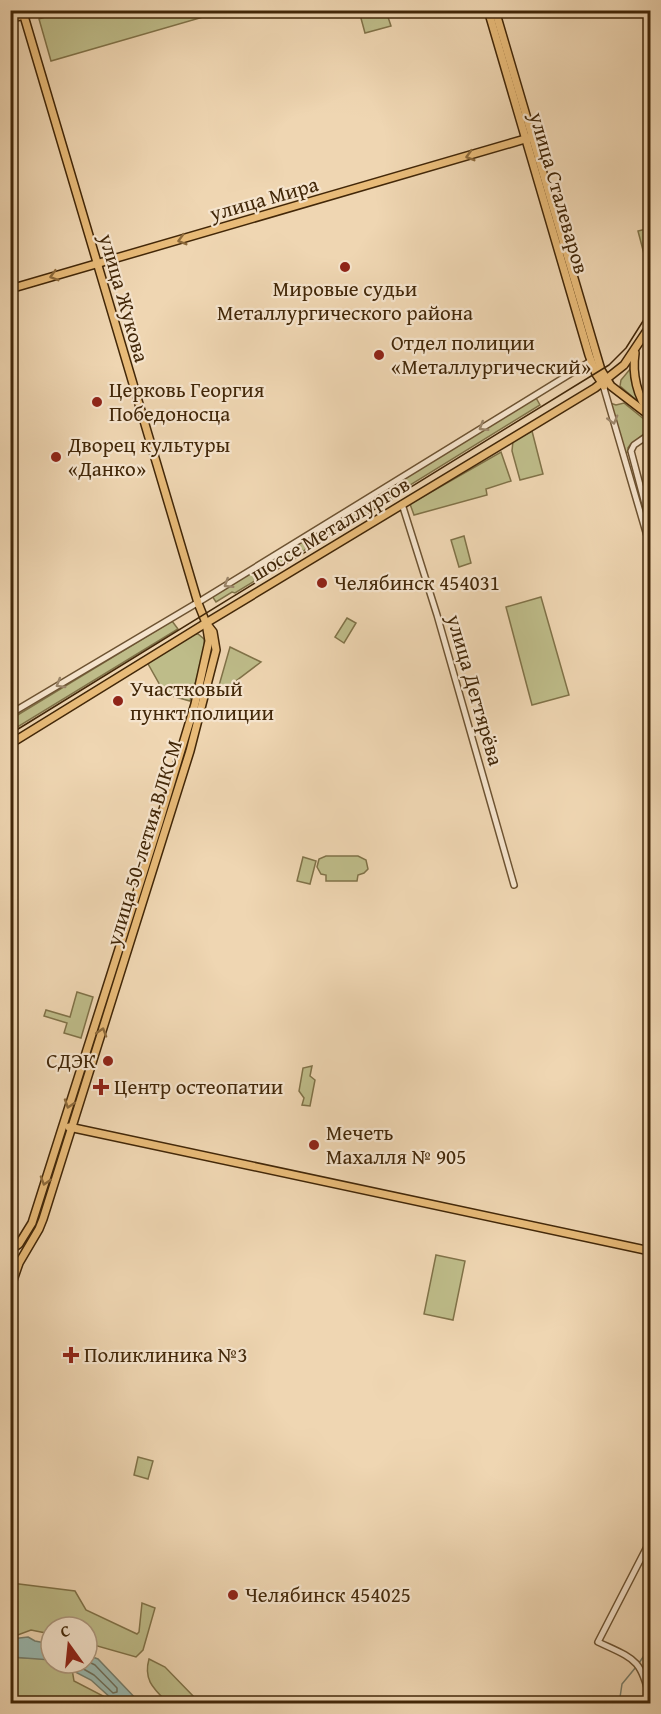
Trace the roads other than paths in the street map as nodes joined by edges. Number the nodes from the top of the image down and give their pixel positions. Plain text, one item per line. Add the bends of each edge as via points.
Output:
1 (41, 10) edge
2 (488, 10) edge
3 (495, 10) edge
4 (24, 16) junction
5 (10, 19) edge
6 (529, 138) junction
7 (97, 264) junction
8 (10, 289) edge
9 (651, 326) edge
10 (636, 349) junction
11 (594, 360) junction
12 (603, 383) junction
13 (651, 415) edge
14 (651, 434) edge
15 (623, 454) junction
16 (631, 454) junction
17 (402, 504) junction
18 (651, 523) edge
19 (651, 546) edge
20 (198, 603) junction
21 (206, 623) junction
22 (10, 714) edge
23 (10, 744) edge
24 (514, 885) dead end
25 (63, 1125) junction
26 (72, 1128) junction
27 (10, 1250) edge
28 (651, 1251) edge
29 (10, 1289) edge
30 (651, 1541) edge
31 (651, 1699) edge

1 - 4 main road
2 - 6 main road, улица Сталеваров
3 - 6 main road, улица Сталеваров
4 - 5 main road
4 - 7 main road, улица Жукова
6 -> 7 main road, улица Мира
6 - 11 main road, улица Сталеваров
7 -> 8 main road, улица Мира
7 - 20 main road, улица Жукова
9 - 10 main road, шоссе Металлургов
10 - 12 main road, шоссе Металлургов
10 - 13 main road via 634,367 639,392
11 - 12 main road, улица Сталеваров
11 -> 20 street, шоссе Металлургов
12 - 13 main road
12 -> 15 street, улица Сталеваров
12 - 17 main road, шоссе Металлургов
14 - 16 street via 633,447
15 - 16 street
15 - 19 street, улица Сталеваров
16 - 18 street
17 - 21 main road, шоссе Металлургов
17 - 24 street, улица Дегтярёва
20 - 21 main road, улица Жукова
20 -> 22 street, шоссе Металлургов
21 - 23 main road, шоссе Металлургов
21 -> 25 main road, улица 50-летия ВЛКСМ via 208,650 195,704
26 -> 21 main road, улица 50-летия ВЛКСМ via 190,751 216,650 213,632
25 - 26 main road
25 -> 27 main road, улица 50-летия ВЛКСМ via 32,1223 19,1244
26 - 28 main road
26 - 29 main road, улица 50-летия ВЛКСМ via 39,1229 19,1263
30 - 31 street via 598,1642 635,1661

